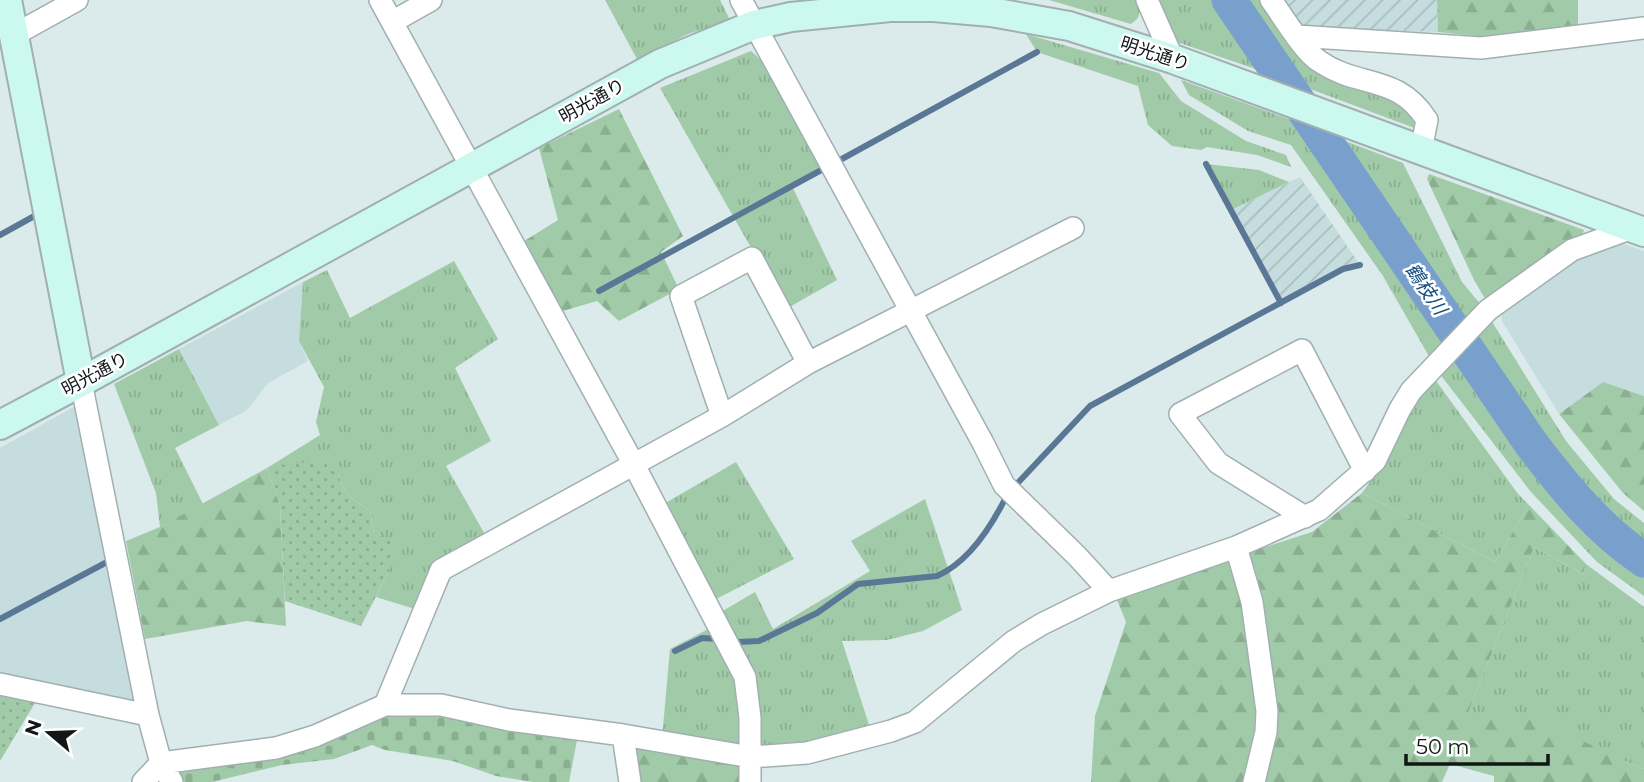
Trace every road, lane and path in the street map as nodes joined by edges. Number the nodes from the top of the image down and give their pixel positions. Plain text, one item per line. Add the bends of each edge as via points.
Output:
1 (7, 0) edge
2 (78, 0) edge
3 (380, 0) edge
4 (431, 0) edge
5 (741, 0) edge
6 (1147, 0) edge
7 (1271, 0) edge
8 (392, 22) junction
9 (754, 25) junction
10 (1644, 29) edge
11 (13, 35) junction
12 (1297, 36) junction
13 (1173, 59) junction
14 (1421, 150) junction
15 (473, 167) junction
16 (1073, 228) dead end
17 (1640, 228) edge
18 (911, 312) junction
19 (808, 363) junction
20 (81, 382) junction
21 (722, 416) junction
22 (0, 425) edge
23 (633, 463) junction
24 (1365, 471) junction
25 (1305, 517) junction
26 (1236, 547) junction
27 (1109, 591) junction
28 (0, 684) edge
29 (385, 705) junction
30 (148, 715) junction
31 (623, 735) junction
32 (751, 757) junction
33 (161, 763) junction
34 (143, 782) edge
35 (172, 782) edge
36 (630, 782) edge
37 (750, 782) edge
38 (1254, 782) edge

1 - 11 street
2 - 11 street
3 - 8 street
4 - 8 street
5 - 9 street
6 - 13 street
7 - 12 street
8 - 15 street
9 - 13 street, 明光通り via 837,11 934,7 1069,26
9 - 15 street, 明光通り via 660,64
9 - 18 street
10 - 12 street via 1481,48
11 - 20 street
12 - 14 street via 1317,60 1344,74 1399,90 1417,105 1427,120
13 - 14 street, 明光通り
14 - 17 street, 明光通り
15 - 20 street, 明光通り
15 - 23 street
16 - 18 street
17 - 24 street via 1572,250 1488,310 1400,409 1375,461
18 - 19 street
18 - 27 street via 1004,485
19 - 21 street
19 - 21 street via 752,258 681,296
20 - 22 street, 明光通り
20 - 30 street
21 - 23 street
23 - 29 street via 441,570
23 - 32 street via 745,677
24 - 25 street
24 - 25 street via 1302,350 1180,414 1217,463
25 - 26 street
26 - 27 street
26 - 38 street via 1252,602 1267,711
27 - 32 street via 1014,641 915,722 807,753
28 - 30 street
29 - 31 street via 441,705 509,720
29 - 33 street via 276,748
30 - 33 street
31 - 32 street
31 - 36 street
32 - 37 street
33 - 34 street
33 - 35 street

